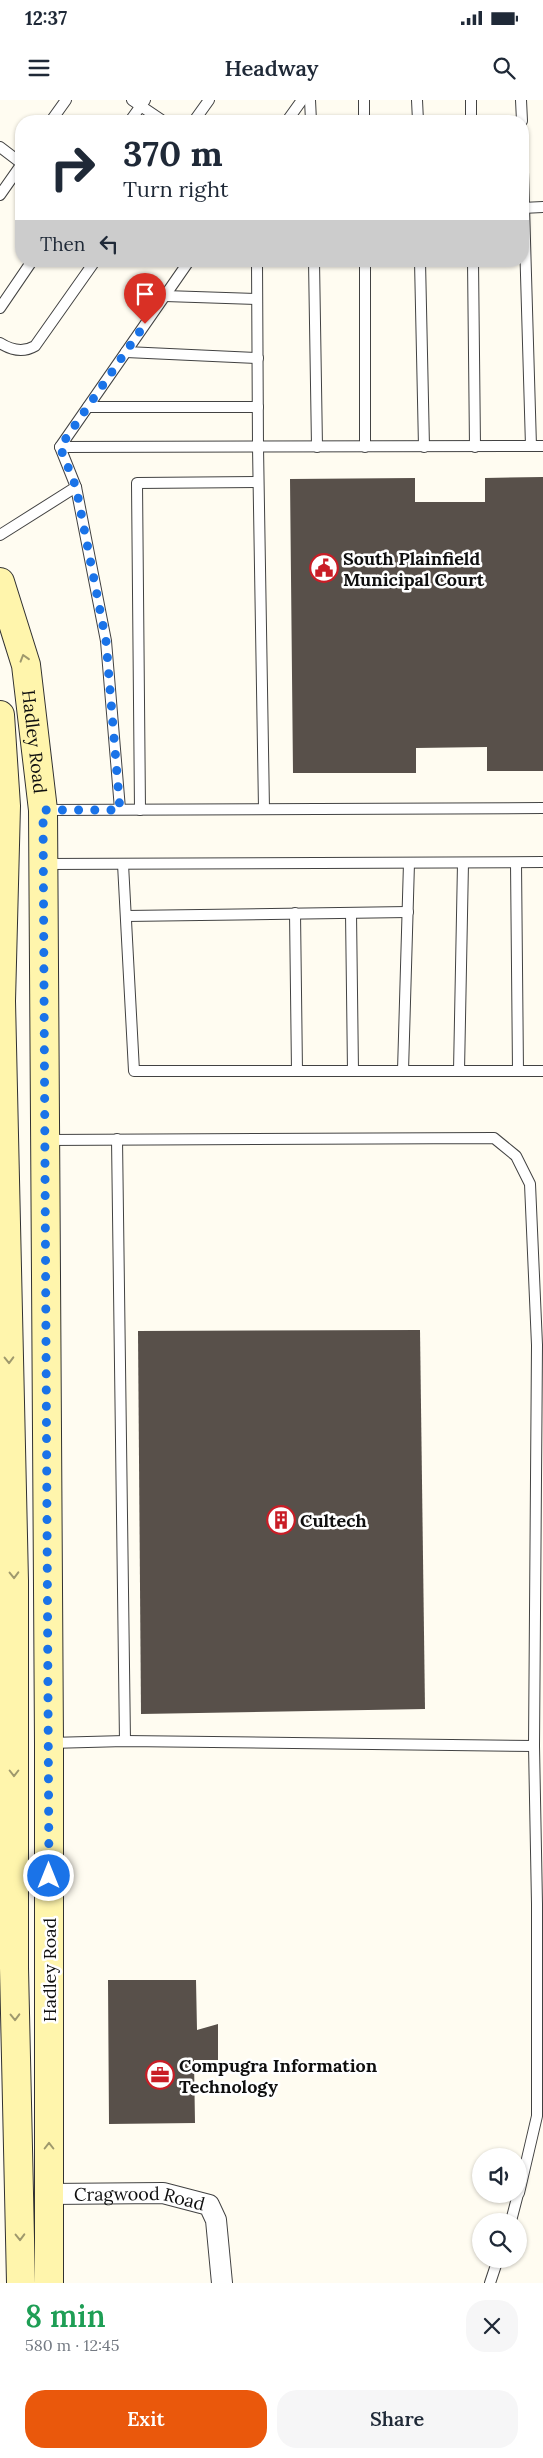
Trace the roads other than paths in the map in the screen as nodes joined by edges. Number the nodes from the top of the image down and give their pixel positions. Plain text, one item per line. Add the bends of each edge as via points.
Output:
1 (66, 100) edge
2 (209, 100) edge
3 (302, 100) edge
4 (310, 100) edge
5 (364, 100) edge
6 (417, 100) edge
7 (471, 100) edge
8 (521, 100) edge
9 (139, 102) edge
10 (56, 115) edge
11 (133, 115) edge
12 (155, 115) edge
13 (198, 115) edge
14 (291, 115) edge
15 (311, 115) edge
16 (364, 115) edge
17 (418, 115) edge
18 (471, 115) edge
19 (522, 115) edge
20 (0, 147) edge
21 (15, 159) edge
22 (15, 173) edge
23 (0, 195) edge
24 (543, 207) edge
25 (529, 208) edge
26 (28, 267) edge
27 (91, 267) edge
28 (185, 267) edge
29 (257, 267) edge
30 (314, 267) edge
31 (365, 267) edge
32 (420, 267) edge
33 (472, 267) edge
34 (526, 267) edge
35 (164, 296) junction
36 (257, 299) junction
37 (0, 308) edge
38 (0, 343) edge
39 (126, 352) junction
40 (258, 358) junction
41 (258, 406) junction
42 (88, 407) junction
43 (258, 446) junction
44 (531, 446) junction
45 (543, 446) edge
46 (60, 447) junction
47 (317, 447) junction
48 (366, 447) junction
49 (424, 447) junction
50 (475, 447) junction
51 (258, 482) junction
52 (76, 487) junction
53 (0, 535) edge
54 (0, 582) edge
55 (0, 715) edge
56 (543, 808) edge
57 (264, 809) junction
58 (43, 810) junction
59 (120, 810) junction
60 (140, 810) junction
61 (4, 816) edge
62 (543, 862) edge
63 (409, 863) junction
64 (463, 863) junction
65 (516, 863) junction
66 (43, 864) junction
67 (123, 864) junction
68 (408, 912) junction
69 (294, 913) junction
70 (351, 913) junction
71 (126, 916) junction
72 (1, 1013) edge
73 (297, 1071) junction
74 (353, 1071) junction
75 (403, 1071) junction
76 (459, 1071) junction
77 (518, 1071) junction
78 (543, 1071) edge
79 (45, 1140) junction
80 (117, 1140) junction
81 (540, 1345) edge
82 (6, 1487) edge
83 (6, 1543) edge
84 (539, 1605) edge
85 (125, 1741) junction
86 (49, 1744) junction
87 (7, 1745) edge
88 (534, 1746) junction
89 (7, 1949) edge
90 (527, 2159) edge
91 (49, 2194) junction
92 (495, 2268) edge
93 (21, 2283) edge
94 (50, 2283) edge
95 (222, 2283) edge
96 (490, 2283) edge

1 - 10 lane
2 - 13 lane
3 - 14 lane
4 - 15 lane
5 - 16 lane
6 - 17 lane
7 - 18 lane
8 - 19 lane
9 - 11 lane
9 - 12 lane
20 - 21 lane
22 - 23 lane
24 - 25 lane
26 - 37 lane
27 - 38 lane via 35,346 27,350 9,349
28 - 35 lane
29 - 36 lane
30 - 47 lane
31 - 48 lane
32 - 49 lane
33 - 50 lane
34 - 44 lane
35 - 36 lane
35 - 39 lane
36 - 40 lane
39 - 40 lane
39 - 42 lane
40 - 41 lane
41 - 42 lane
41 - 43 lane
42 - 46 lane
43 - 46 lane
43 - 47 lane
43 - 51 lane
44 - 45 lane
44 - 50 lane
46 - 52 lane
47 - 48 lane
48 - 49 lane
49 - 50 lane
51 - 57 lane
51 - 60 lane via 137,483
52 - 53 lane
52 - 59 lane via 106,641
58 -> 54 main road, Hadley Road via 26,665
55 - 61 main road, Hadley Road
56 - 57 lane
57 - 60 lane
58 - 59 lane
58 - 61 main road
58 - 66 main road, Hadley Road
59 - 60 lane
61 - 72 main road, Hadley Road
62 - 65 lane
63 - 64 lane
63 - 67 lane
63 - 68 lane
64 - 65 lane
64 - 76 lane
65 - 77 lane
66 - 67 lane
66 - 79 main road, Hadley Road
67 - 71 lane
68 - 70 lane
68 - 75 lane
69 - 70 lane
69 - 71 lane
69 - 73 lane
70 - 74 lane
71 - 73 lane via 134,1071
72 -> 82 main road, Hadley Road
73 - 74 lane
74 - 75 lane
75 - 76 lane
76 - 77 lane
77 - 78 lane
79 - 80 lane
79 - 86 main road, Hadley Road
80 - 81 lane via 494,1138 516,1156 530,1184
80 - 85 lane
81 - 84 lane
82 - 83 main road, Hadley Road
83 -> 87 main road, Hadley Road
84 - 88 lane
85 - 86 lane
85 - 88 lane
91 -> 86 main road, Hadley Road
87 -> 89 main road, Hadley Road
88 - 90 lane via 537,2116
89 -> 93 main road, Hadley Road
91 - 94 main road, Hadley Road
91 - 95 street, Cragwood Road via 163,2193 209,2205 216,2220
92 - 96 lane

